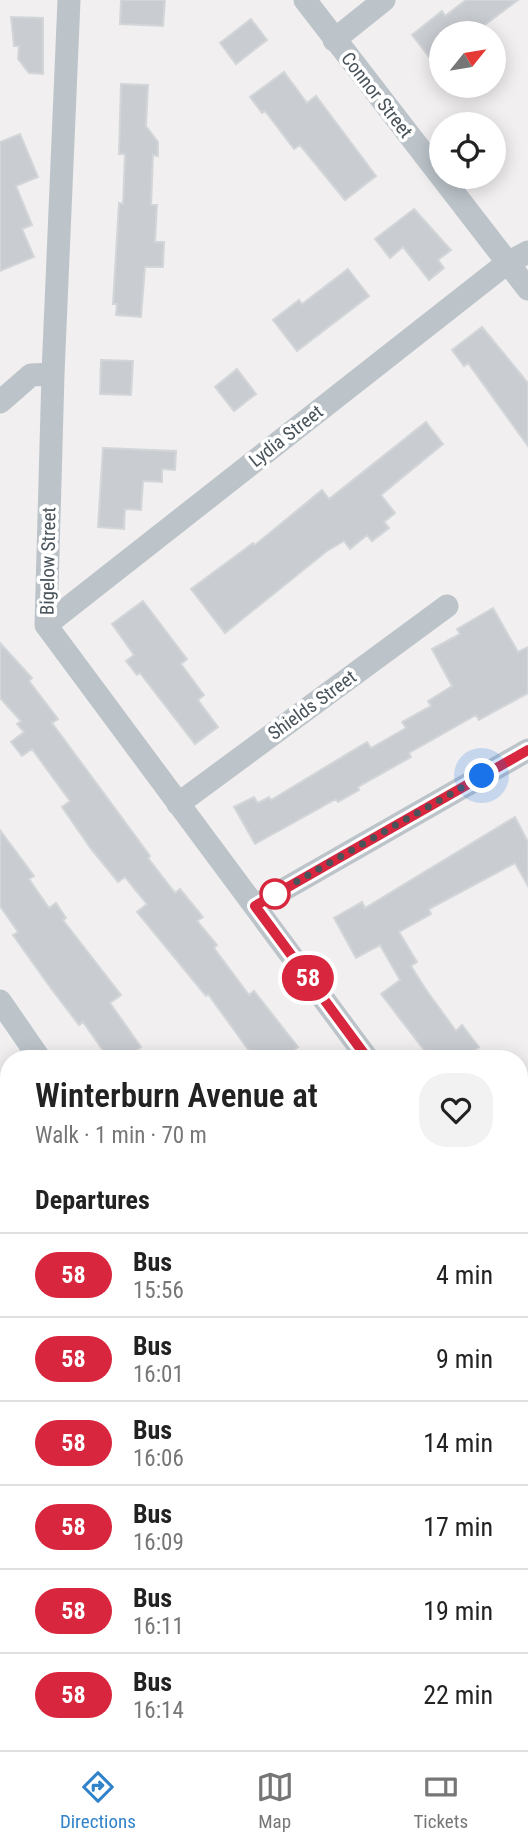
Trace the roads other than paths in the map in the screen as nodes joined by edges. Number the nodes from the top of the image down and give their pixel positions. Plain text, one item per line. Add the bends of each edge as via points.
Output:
1 (69, 0) edge
2 (304, 0) edge
3 (384, 0) edge
4 (334, 40) junction
5 (528, 252) edge
6 (506, 262) junction
7 (528, 289) edge
8 (52, 374) junction
9 (0, 402) edge
10 (447, 606) dead end
11 (46, 625) junction
12 (528, 750) edge
13 (178, 804) junction
14 (255, 906) junction
15 (0, 1001) edge
16 (34, 1050) edge
17 (361, 1050) edge

1 - 8 street, Bigelow Street
2 - 4 street, Connor Street
3 - 4 street
4 - 6 street, Connor Street
5 - 6 street, Lydia Street
6 - 7 street, Connor Street
6 - 11 street, Lydia Street
8 - 9 street via 31,375
8 - 11 street, Bigelow Street
10 - 13 street, Shields Street
11 - 13 street, Bigelow Street
12 - 14 street
13 - 14 street, Bigelow Street
14 - 17 street, Bigelow Street
15 - 16 street

